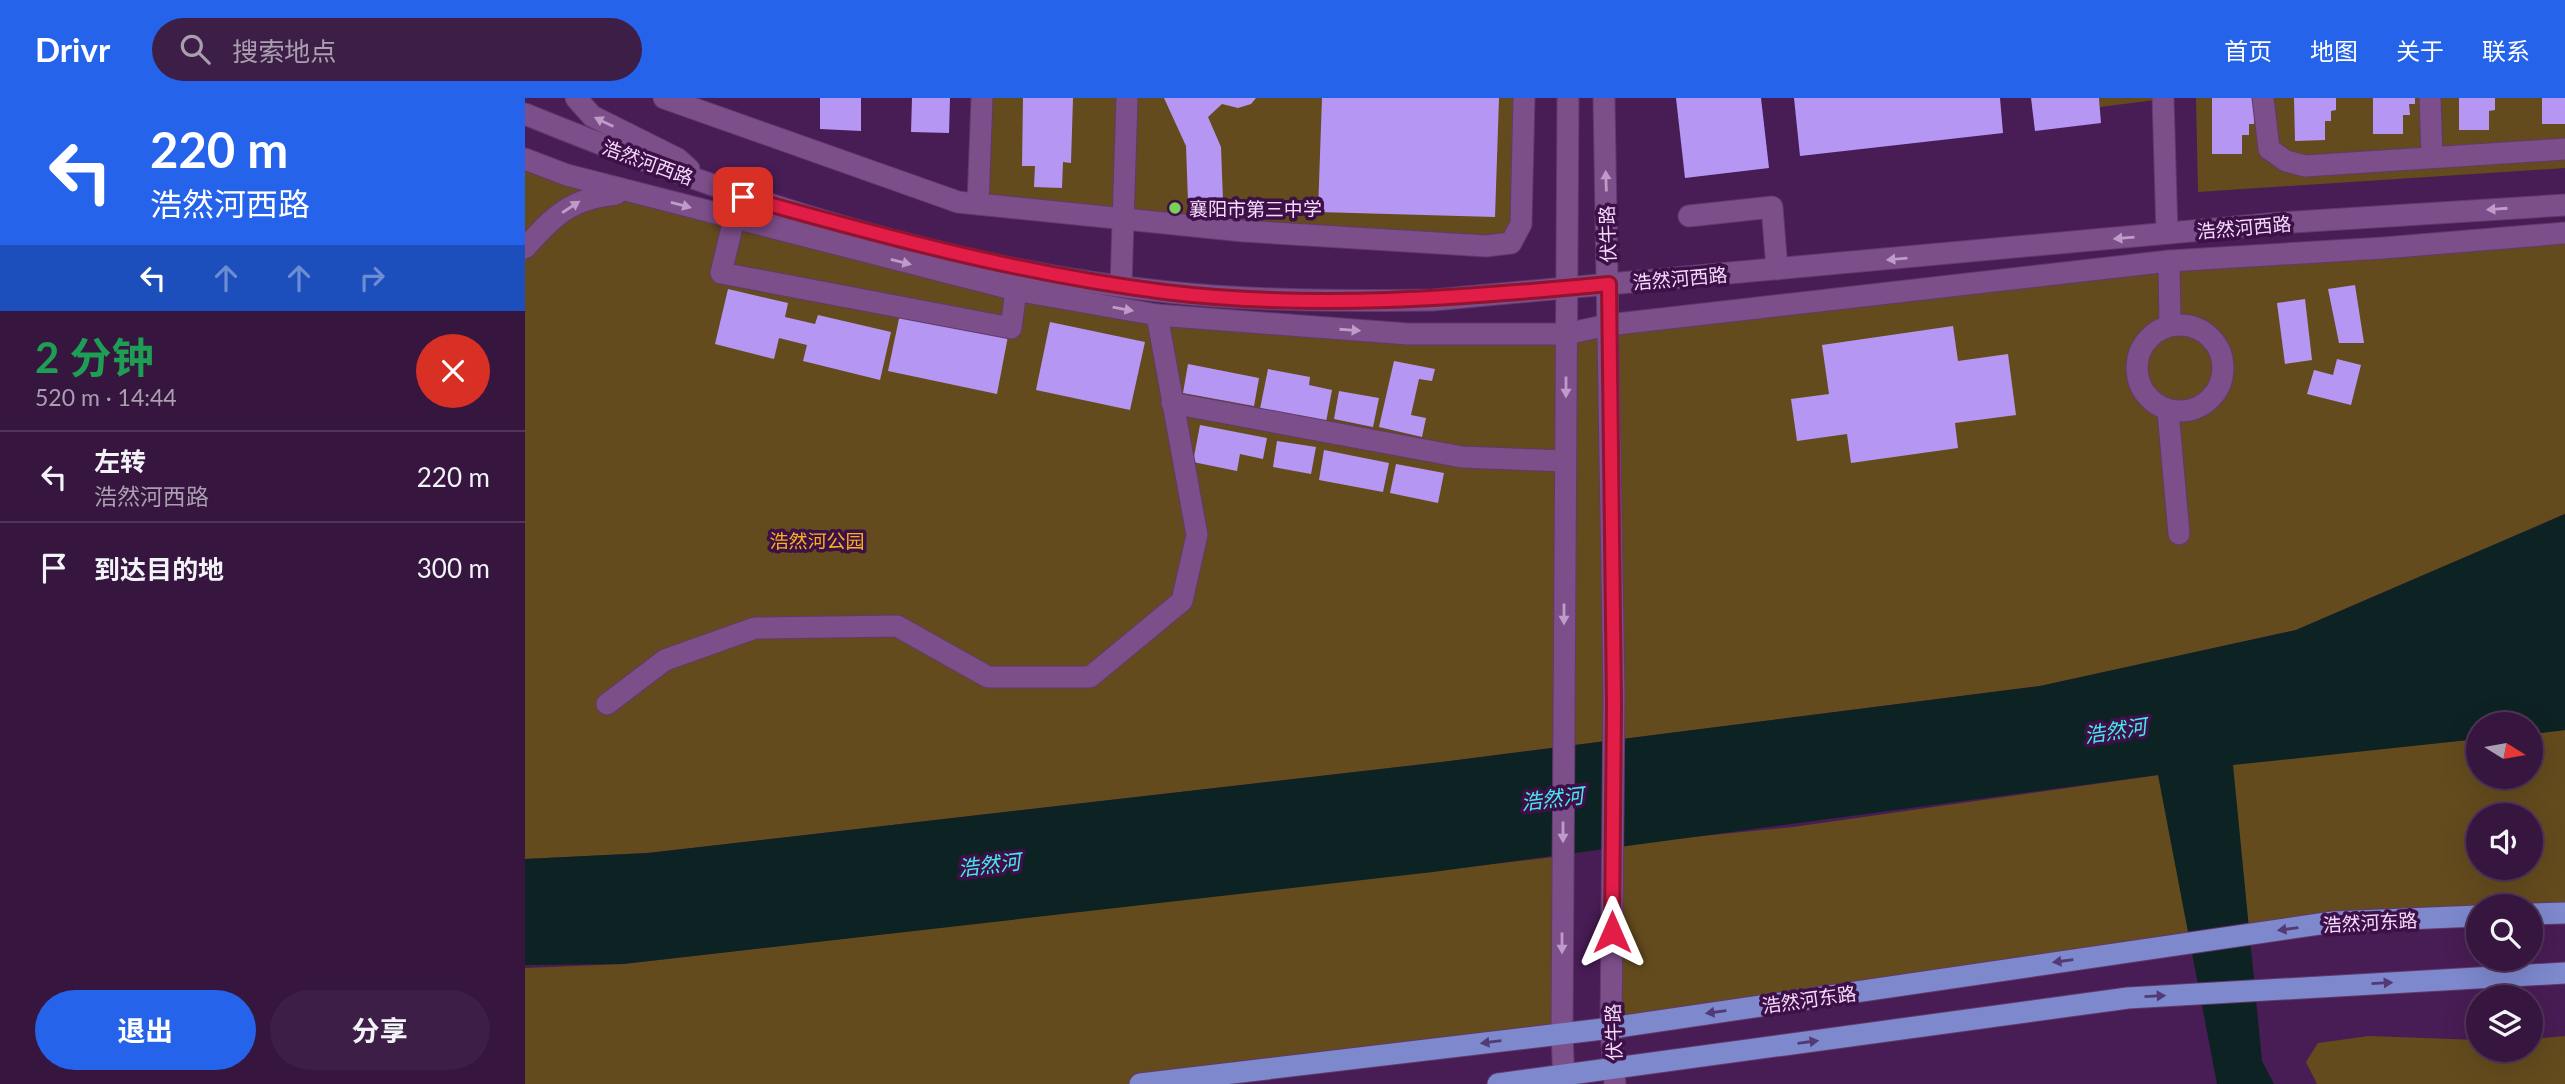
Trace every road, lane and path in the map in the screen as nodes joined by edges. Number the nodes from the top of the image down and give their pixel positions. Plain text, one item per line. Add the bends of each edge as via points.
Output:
1 (576, 98) edge
2 (664, 98) edge
3 (982, 98) edge
4 (1127, 98) edge
5 (1524, 98) edge
6 (1568, 98) edge
7 (1604, 98) edge
8 (2163, 98) edge
9 (2263, 98) edge
10 (2430, 98) edge
11 (525, 114) edge
12 (2565, 149) edge
13 (2432, 157) junction
14 (525, 159) edge
15 (703, 183) junction
16 (630, 192) junction
17 (978, 204) junction
18 (2565, 205) edge
19 (1689, 216) dead end
20 (734, 219) junction
21 (1123, 221) junction
22 (2167, 233) junction
23 (2565, 233) edge
24 (525, 248) edge
25 (2169, 261) junction
26 (1776, 270) junction
27 (1609, 284) junction
28 (1121, 285) junction
29 (1566, 288) junction
30 (1016, 290) junction
31 (1157, 315) junction
32 (1608, 325) junction
33 (2170, 325) junction
34 (1566, 334) junction
35 (1172, 403) junction
36 (2168, 411) junction
37 (1566, 461) junction
38 (2179, 534) dead end
39 (607, 704) dead end
40 (2565, 913) edge
41 (2543, 914) edge
42 (2466, 916) edge
43 (2565, 974) edge
44 (1611, 1028) junction
45 (1562, 1033) junction
46 (1615, 1076) edge
47 (1564, 1079) edge
48 (1140, 1084) edge
49 (1497, 1084) edge

15 -> 1 street via 678,159 592,116
2 - 17 street via 946,198
3 - 17 street
4 - 21 street
5 - 21 street via 1522,214 1511,243 1486,246
6 - 29 street
27 -> 7 street, 伏牛路
8 - 22 street
9 - 13 street via 2269,149 2286,161 2305,166
10 - 13 street
11 - 15 street, 浩然河西路
12 - 13 street
14 - 16 street, 浩然河西路
15 - 28 street, 浩然河西路 via 881,236 1023,270
16 -> 20 street, 浩然河西路
24 -> 16 street via 567,208 587,197
17 - 21 street
18 -> 22 street, 浩然河西路
19 - 26 street via 1772,207
20 -> 30 street, 浩然河西路
20 - 30 street via 721,273 1011,328
21 - 28 street
22 -> 26 street, 浩然河西路
23 - 25 street, 浩然河西路
25 - 32 street, 浩然河西路
25 - 33 street
26 - 27 street, 浩然河西路
27 - 29 street, 浩然河西路
27 - 32 street, 伏牛路
28 - 29 street, 浩然河西路 via 1329,302 1433,300
29 - 34 street
30 -> 31 street, 浩然河西路
31 -> 34 street, 浩然河西路 via 1408,334
31 - 35 street
32 - 34 street, 浩然河西路
32 - 44 street, 伏牛路 via 1614,715
33 - 36 street via 2146,340 2136,367 2144,394
33 - 36 street via 2185,324 2210,337 2219,349 2223,370 2217,391 2208,401 2182,412
34 -> 37 street
35 - 37 street via 1462,457
35 - 39 street via 1197,535 1182,601 1090,677 989,677 897,626 755,628 665,660
36 - 38 street
37 -> 45 street
40 - 41 main road
42 -> 44 main road, 浩然河东路 via 2333,922
46 -> 43 main road via 2128,998
44 - 45 main road, 浩然河东路
44 - 46 street, 伏牛路
45 - 47 street
45 -> 48 main road, 浩然河东路
46 - 47 main road
47 - 49 main road

